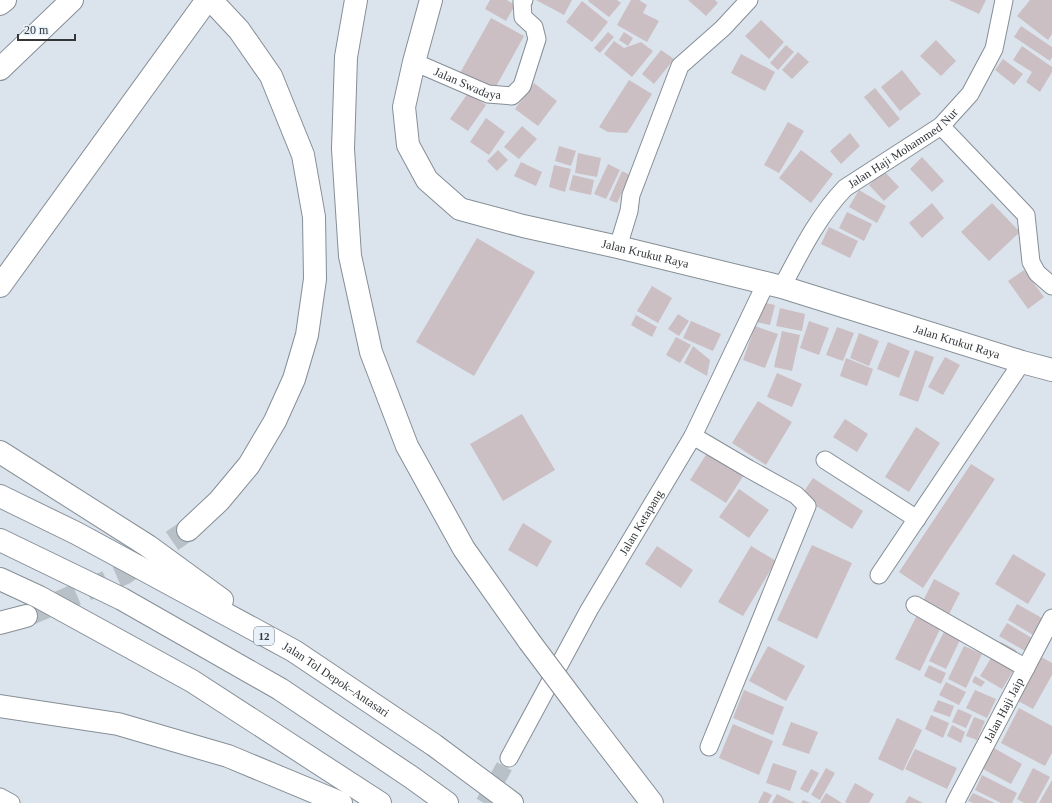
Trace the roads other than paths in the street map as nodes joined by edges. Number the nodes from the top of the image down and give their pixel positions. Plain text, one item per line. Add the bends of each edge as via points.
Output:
1 (5, 0) edge
2 (72, 0) edge
3 (207, 0) edge
4 (212, 0) edge
5 (356, 0) edge
6 (431, 0) edge
7 (524, 0) edge
8 (749, 0) edge
9 (1004, 0) edge
10 (0, 4) edge
11 (414, 62) junction
12 (0, 69) edge
13 (941, 126) junction
14 (620, 240) junction
15 (779, 282) junction
16 (0, 286) edge
17 (1052, 286) edge
18 (1022, 362) junction
19 (1052, 370) edge
20 (693, 436) junction
21 (0, 452) edge
22 (825, 460) dead end
23 (0, 496) edge
24 (917, 519) junction
25 (188, 530) tunnel mouth
26 (0, 540) edge
27 (879, 575) dead end
28 (0, 579) edge
29 (915, 605) dead end
30 (26, 616) tunnel mouth
31 (1052, 618) edge
32 (0, 623) edge
33 (294, 651) junction
34 (1026, 668) junction
35 (0, 706) edge
36 (709, 747) dead end
37 (509, 758) tunnel mouth
38 (0, 797) edge
39 (11, 803) edge
40 (341, 803) edge
41 (380, 803) edge
42 (447, 803) edge
43 (512, 803) edge
44 (652, 803) edge
45 (955, 803) edge

1 - 10 main road
2 - 12 main road
3 - 16 main road
4 - 25 main road via 239,30 271,76 303,155 314,217 315,279 307,335 294,379 275,421 249,465 219,501
5 - 44 main road, bridge via 346,57 343,149 350,256 371,352 411,452 464,549 529,641
6 - 11 main road, Jalan Krukut Raya
7 - 11 street, Jalan Swadaya via 523,17 534,27 537,39 522,86 512,96 488,94
8 - 14 street via 723,28 680,66 631,195
9 - 13 street, Jalan Haji Mohammed Nur via 994,49 970,94
11 - 14 main road, Jalan Krukut Raya via 404,107 408,145 427,180 460,209 523,226
13 - 15 street, Jalan Haji Mohammed Nur via 845,188 832,202
13 - 17 street via 1026,215 1030,262 1037,273
14 - 15 main road, Jalan Krukut Raya
15 - 18 main road, Jalan Krukut Raya
15 - 20 street, Jalan Ketapang
18 - 19 main road, Jalan Krukut Raya
18 - 24 street
20 - 36 street via 749,470 796,494 807,506
20 - 37 street, Jalan Ketapang via 588,610
21 - 33 main road via 148,546
22 - 24 street
23 - 33 main road, Jalan Tol Depok–Antasari / 12 via 76,533
24 - 27 street
26 - 42 main road via 122,599 280,689
28 - 41 main road via 192,681
29 - 34 street
30 - 32 main road
31 - 34 street, Jalan Haji Jaip
33 - 43 main road, Jalan Tol Depok–Antasari / 12 via 434,745
34 - 45 street, Jalan Haji Jaip
35 - 40 main road via 118,724 228,756
38 - 39 street

